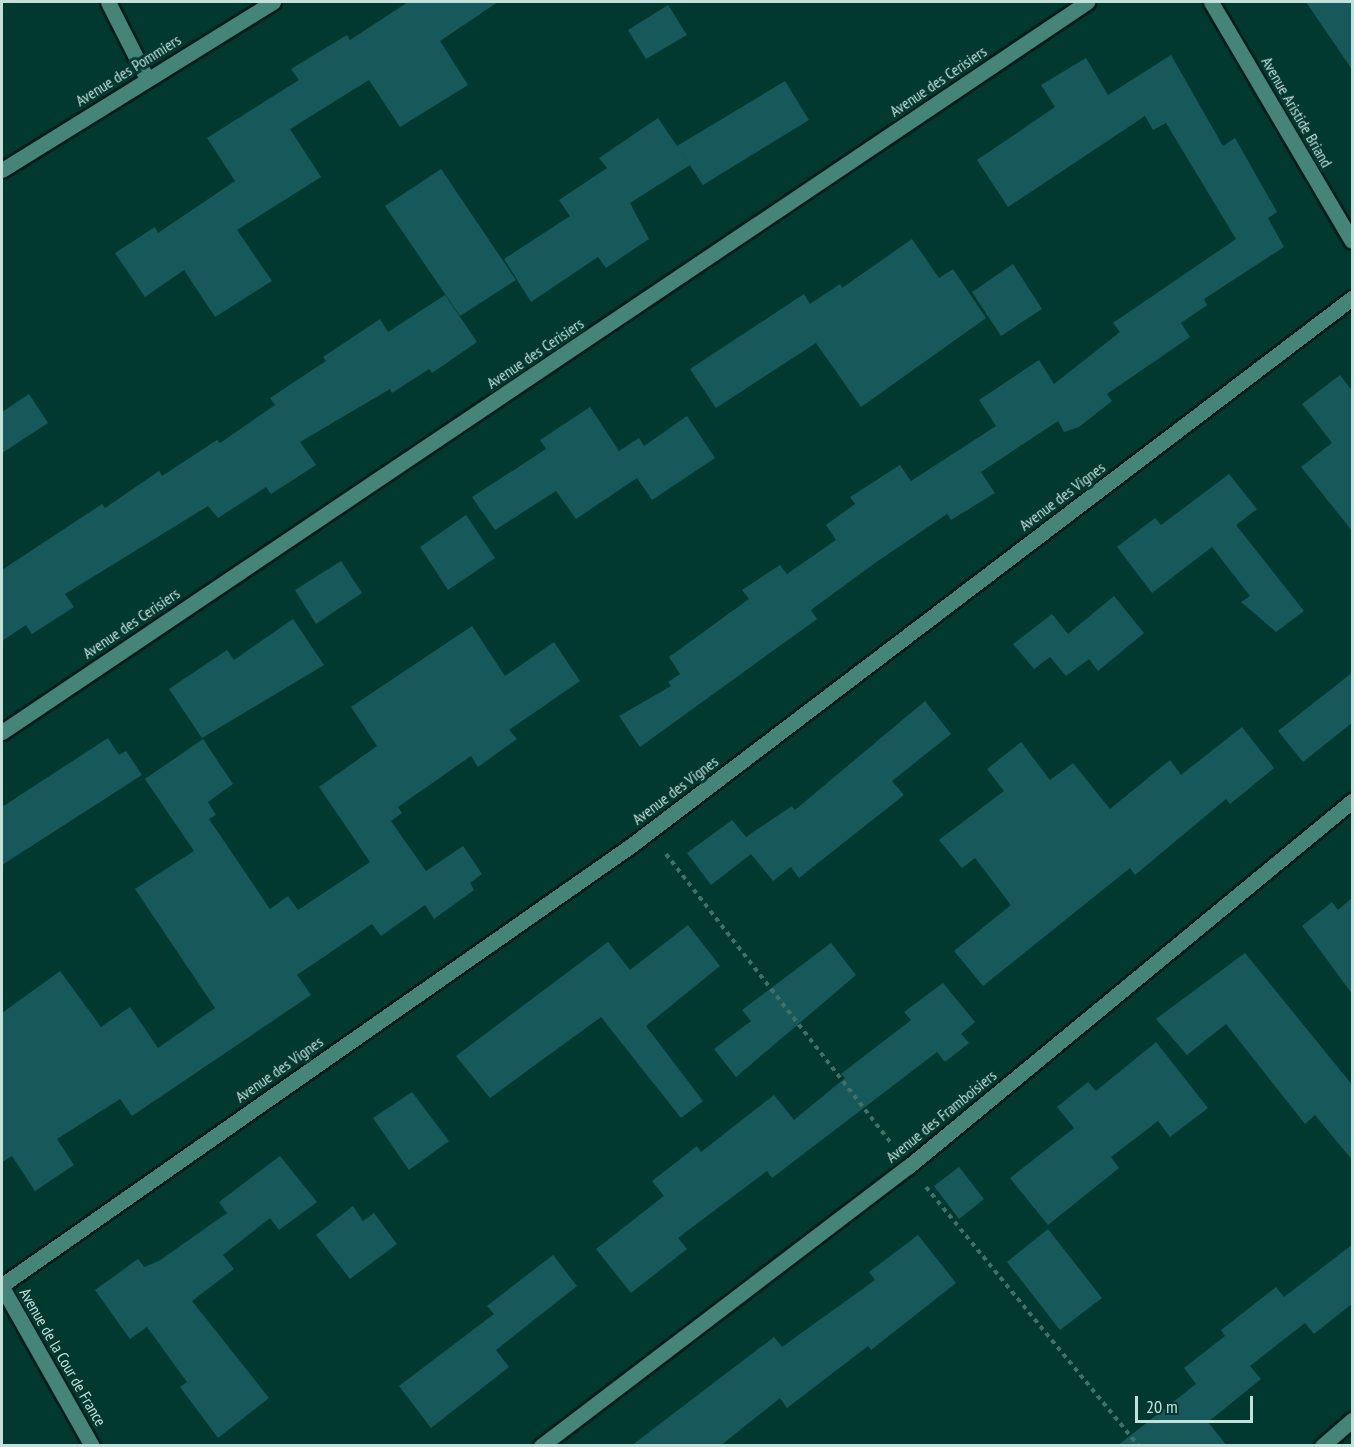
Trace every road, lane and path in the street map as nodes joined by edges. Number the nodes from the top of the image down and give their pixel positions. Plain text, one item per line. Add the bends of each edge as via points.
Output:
1 (108, 2) edge
2 (273, 2) edge
3 (1087, 2) edge
4 (1211, 2) edge
5 (147, 79) junction
6 (2, 170) edge
7 (1353, 241) edge
8 (1353, 298) edge
9 (2, 732) edge
10 (1353, 801) edge
11 (2, 1286) edge
12 (1353, 1420) edge
13 (92, 1446) edge
14 (541, 1446) edge
15 (1322, 1446) edge

1 - 5 street
2 - 5 street, Avenue des Pommiers
3 - 9 street, Avenue des Cerisiers
4 - 7 street, Avenue Aristide Briand
5 - 6 street, Avenue des Pommiers
8 - 11 street, Avenue des Vignes via 629,847
10 - 14 street, Avenue des Framboisiers via 909,1166
11 - 13 street, Avenue de la Cour de France
12 - 15 street

